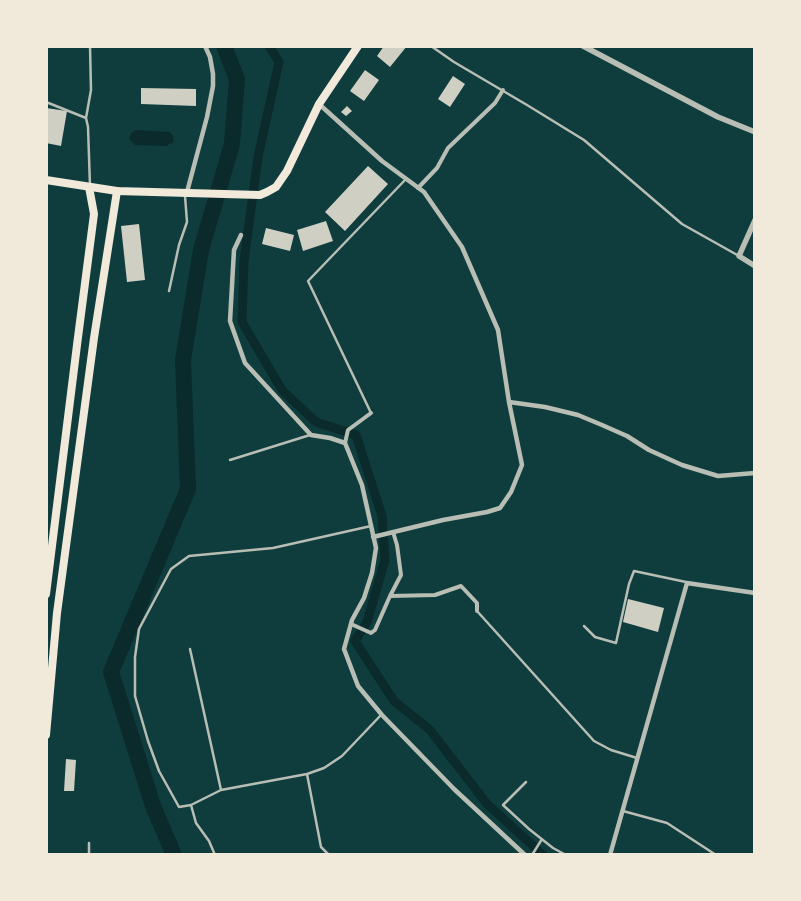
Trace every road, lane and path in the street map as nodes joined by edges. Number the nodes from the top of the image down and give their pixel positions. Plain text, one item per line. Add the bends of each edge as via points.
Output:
1 (90, 46) edge
2 (205, 46) edge
3 (358, 46) edge
4 (430, 46) edge
5 (583, 46) edge
6 (503, 90) junction
7 (46, 102) edge
8 (319, 104) junction
9 (86, 118) junction
10 (755, 132) edge
11 (406, 179) junction
12 (46, 180) edge
13 (89, 187) junction
14 (418, 188) junction
15 (117, 191) junction
16 (186, 192) junction
17 (755, 220) edge
18 (241, 235) dead end
19 (738, 256) junction
20 (755, 266) edge
21 (169, 291) dead end
22 (509, 402) junction
23 (371, 413) joint
24 (311, 435) junction
25 (345, 443) junction
26 (230, 460) dead end
27 (755, 473) edge
28 (371, 526) junction
29 (392, 532) junction
30 (374, 536) junction
31 (688, 583) junction
32 (755, 593) edge
33 (46, 594) edge
34 (390, 596) junction
35 (477, 611) joint
36 (351, 624) junction
37 (584, 626) dead end
38 (190, 649) dead end
39 (382, 715) junction
40 (46, 735) edge
41 (637, 758) junction
42 (307, 774) junction
43 (526, 782) dead end
44 (221, 790) junction
45 (191, 805) junction
46 (622, 811) junction
47 (542, 840) junction
48 (90, 843) dead end
49 (89, 855) edge
50 (215, 855) edge
51 (329, 855) edge
52 (525, 855) edge
53 (532, 855) edge
54 (566, 855) edge
55 (610, 855) edge
56 (716, 855) edge

1 - 9 lane via 91,90
2 - 16 street via 214,74 213,86
3 - 8 main road
4 - 6 lane
5 - 10 street via 718,117
6 - 14 street via 495,103 448,148 437,168
6 - 19 lane via 584,140 682,224
7 - 9 lane
8 - 11 street
8 - 16 main road via 276,187 260,194
9 - 13 lane
11 - 14 street
11 - 23 lane via 308,281
12 - 13 main road
13 - 15 main road
13 - 33 main road via 94,214
14 - 22 street via 462,248 498,330
15 - 16 main road
15 - 40 main road via 57,613
16 - 21 lane via 187,222
17 - 19 street
18 - 24 street via 234,250 230,321 245,364
19 - 20 street
22 - 27 street via 578,415 682,465 718,476
22 - 29 street via 522,465 512,492 500,508
23 - 25 street via 348,430
24 - 25 street
24 - 26 lane
25 - 28 street via 362,485
28 - 30 street
28 - 45 lane via 273,548 189,556 171,569 139,629 135,696 159,771 178,807
29 - 30 street
29 - 34 street via 401,575
30 - 36 street via 376,548 372,574
31 - 32 street
31 - 37 lane via 634,571 616,643 595,637
31 - 41 street
34 - 35 street via 435,595 461,586 477,603
34 - 36 street via 371,633
35 - 41 lane via 594,742
36 - 39 street via 344,649 358,686
38 - 44 lane
39 - 42 lane via 342,756
39 - 52 street via 454,789
41 - 46 street
42 - 44 lane
42 - 51 lane via 321,847
43 - 47 lane via 503,805
44 - 45 lane
45 - 50 lane via 196,823
46 - 55 street
46 - 56 lane via 667,824
47 - 53 lane
47 - 54 lane
48 - 49 lane

